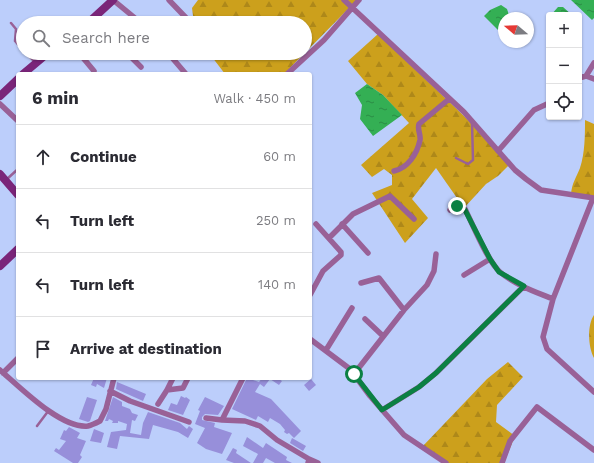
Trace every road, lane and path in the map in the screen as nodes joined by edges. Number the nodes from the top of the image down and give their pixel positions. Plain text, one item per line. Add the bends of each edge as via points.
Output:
1 (113, 0) edge
2 (169, 0) edge
3 (344, 0) edge
4 (359, 0) edge
5 (351, 8) junction
6 (98, 16) edge
7 (132, 16) edge
8 (184, 16) edge
9 (11, 23) dead end
10 (16, 30) edge
11 (16, 30) edge
12 (16, 42) edge
13 (312, 51) edge
14 (32, 60) edge
15 (39, 60) edge
16 (85, 60) edge
17 (134, 60) edge
18 (174, 60) edge
19 (302, 60) edge
20 (35, 63) junction
21 (594, 63) edge
22 (141, 67) dead end
23 (94, 71) dead end
24 (26, 72) edge
25 (184, 72) edge
26 (289, 72) edge
27 (586, 76) junction
28 (582, 77) edge
29 (594, 79) edge
30 (16, 81) edge
31 (0, 96) edge
32 (450, 99) junction
33 (0, 104) edge
34 (546, 104) edge
35 (16, 119) edge
36 (472, 121) junction
37 (498, 151) junction
38 (456, 158) dead end
39 (16, 169) edge
40 (394, 171) dead end
41 (2, 177) edge
42 (16, 193) edge
43 (593, 198) edge
44 (450, 210) dead end
45 (414, 219) dead end
46 (316, 224) dead end
47 (342, 224) junction
48 (329, 238) junction
49 (16, 252) edge
50 (368, 253) dead end
51 (436, 254) dead end
52 (490, 259) junction
53 (0, 266) edge
54 (464, 275) dead end
55 (361, 283) dead end
56 (524, 286) junction
57 (312, 291) edge
58 (553, 299) junction
59 (352, 308) dead end
60 (404, 310) junction
61 (365, 319) dead end
62 (383, 336) junction
63 (312, 340) edge
64 (326, 350) junction
65 (16, 360) edge
66 (2, 372) edge
67 (354, 374) junction
68 (113, 380) edge
69 (172, 380) edge
70 (187, 380) edge
71 (242, 380) edge
72 (168, 390) junction
73 (110, 391) junction
74 (594, 392) edge
75 (158, 404) dead end
76 (49, 410) junction
77 (382, 410) junction
78 (206, 418) dead end
79 (222, 420) junction
80 (189, 422) dead end
81 (37, 426) dead end
82 (594, 450) edge
83 (308, 461) edge
84 (318, 463) edge
85 (446, 463) edge
86 (502, 463) edge

1 - 6 street
1 - 7 street
2 - 8 street
3 - 5 street
4 - 5 street
5 - 13 street
5 - 32 street
9 - 11 lane
10 - 12 lane
14 - 20 lane
15 - 20 street
16 - 23 street
17 - 22 street
18 - 25 street
19 - 26 street
20 - 24 street
21 - 27 street
27 - 28 street
27 - 29 street
30 - 31 street
32 - 36 street
32 - 40 street via 419,124 417,129 420,138 412,157 404,168
33 - 35 street
34 - 37 street via 534,110
36 - 37 street
36 - 38 lane via 474,160 468,164
37 - 43 street via 515,170 541,190
39 - 41 lane
41 - 42 street
43 - 58 street
44 - 52 street via 457,206 465,210
45 - 47 street via 390,196 353,214
46 - 48 street
47 - 48 street
47 - 50 street
48 - 57 street via 341,255 323,271
49 - 53 street
51 - 60 street via 431,280
52 - 54 street
52 - 56 street via 499,272
55 - 60 street via 379,278
56 - 58 street
56 - 77 street via 436,373
58 - 74 street via 543,337 544,344
59 - 64 street
60 - 62 street
61 - 62 street
62 - 67 street
63 - 64 street
64 - 67 street
65 - 66 street
66 - 76 street
67 - 77 street
68 - 73 street
69 - 72 street
70 - 72 street via 183,388
71 - 79 street
72 - 75 street
73 - 76 street via 100,421 89,426 63,420
73 - 80 street via 130,401
76 - 81 lane
77 - 85 street via 404,435
78 - 79 street
79 - 83 street via 245,421 260,426
82 - 86 street via 537,408 510,441
83 - 84 street

